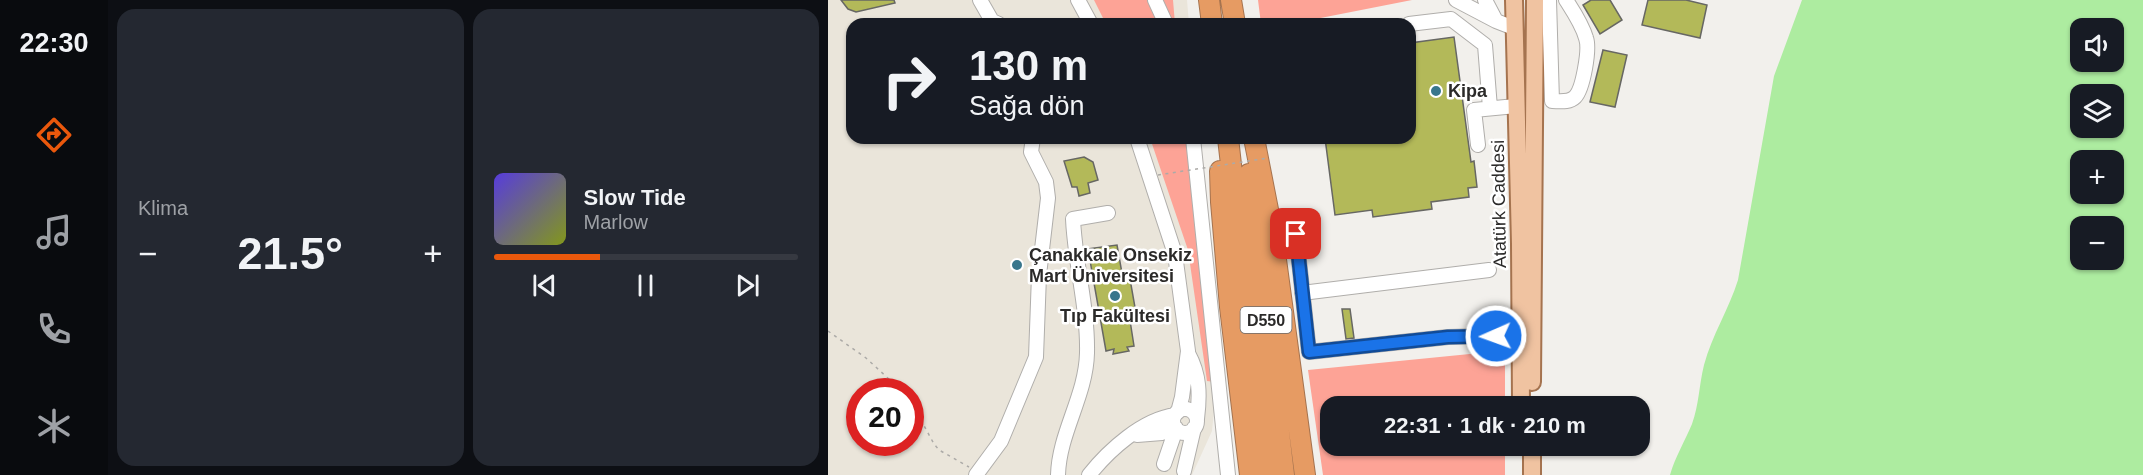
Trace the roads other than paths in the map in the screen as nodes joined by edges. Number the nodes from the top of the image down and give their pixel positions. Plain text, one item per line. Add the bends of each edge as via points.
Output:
1 (980, 0) edge
2 (1078, 0) edge
3 (1155, 0) edge
4 (1209, 0) edge
5 (1231, 0) edge
6 (1456, 0) edge
7 (1485, 0) edge
8 (1514, 0) edge
9 (1566, 1) edge
10 (1544, 2) edge
11 (990, 18) edge
12 (1088, 18) edge
13 (1163, 18) edge
14 (1211, 18) edge
15 (1234, 18) edge
16 (1496, 21) junction
17 (1416, 23) edge
18 (1535, 26) junction
19 (1514, 28) junction
20 (1516, 106) junction
21 (1490, 108) junction
22 (1032, 144) edge
23 (1139, 144) edge
24 (1194, 144) edge
25 (1220, 144) edge
26 (1230, 144) edge
27 (1245, 144) edge
28 (1255, 144) edge
29 (1478, 145) dead end
30 (1240, 167) junction
31 (1108, 213) dead end
32 (1296, 234) dead end
33 (1489, 270) dead end
34 (1302, 293) junction
35 (1526, 334) junction
36 (1188, 351) junction
37 (1522, 396) edge
38 (1531, 396) edge
39 (1176, 421) junction
40 (1195, 424) junction
41 (1521, 456) edge
42 (1532, 456) edge
43 (1162, 470) edge
44 (1184, 471) dead end
45 (977, 473) edge
46 (1058, 475) edge
47 (1089, 475) edge
48 (1228, 475) edge
49 (1250, 475) edge
50 (1266, 475) edge
51 (1284, 475) edge
52 (1305, 475) edge
53 (1522, 475) edge
54 (1532, 475) edge

1 - 11 street
2 - 12 street
3 - 13 street
4 - 14 highway
5 - 15 highway
6 - 16 street
7 - 16 street
8 - 19 main road, Atatürk Caddesi
9 - 10 street
9 - 10 street via 1584,32 1588,50 1577,94 1567,101 1552,101
10 - 18 main road, Atatürk Caddesi
16 - 19 street
17 - 21 street via 1451,18 1485,45
18 - 19 main road
18 - 35 main road, Atatürk Caddesi
19 - 20 main road, Atatürk Caddesi
20 - 21 street
20 - 35 main road, Atatürk Caddesi
21 - 29 street via 1474,110
22 - 45 street via 1031,152 1046,182 1048,198 1038,275 1036,357 1001,441
23 - 36 street via 1175,254
24 - 48 street
25 - 49 highway via 1230,308
26 - 30 highway, D550
27 - 30 highway, D550
28 - 52 highway via 1272,230
30 - 50 highway, D550
30 - 51 highway, D550
31 - 46 street via 1073,219 1087,354 1082,390 1062,444
32 - 34 street
33 - 34 street
34 - 35 street via 1309,352 1448,337
35 - 37 main road, Atatürk Caddesi
35 - 38 main road, Atatürk Caddesi
36 - 39 street
36 - 40 street via 1196,367 1200,396
39 - 40 street via 1187,433
39 - 40 street via 1189,410
39 - 43 street
39 - 47 street via 1156,420 1103,457
40 - 44 street
41 - 53 main road
42 - 54 main road

